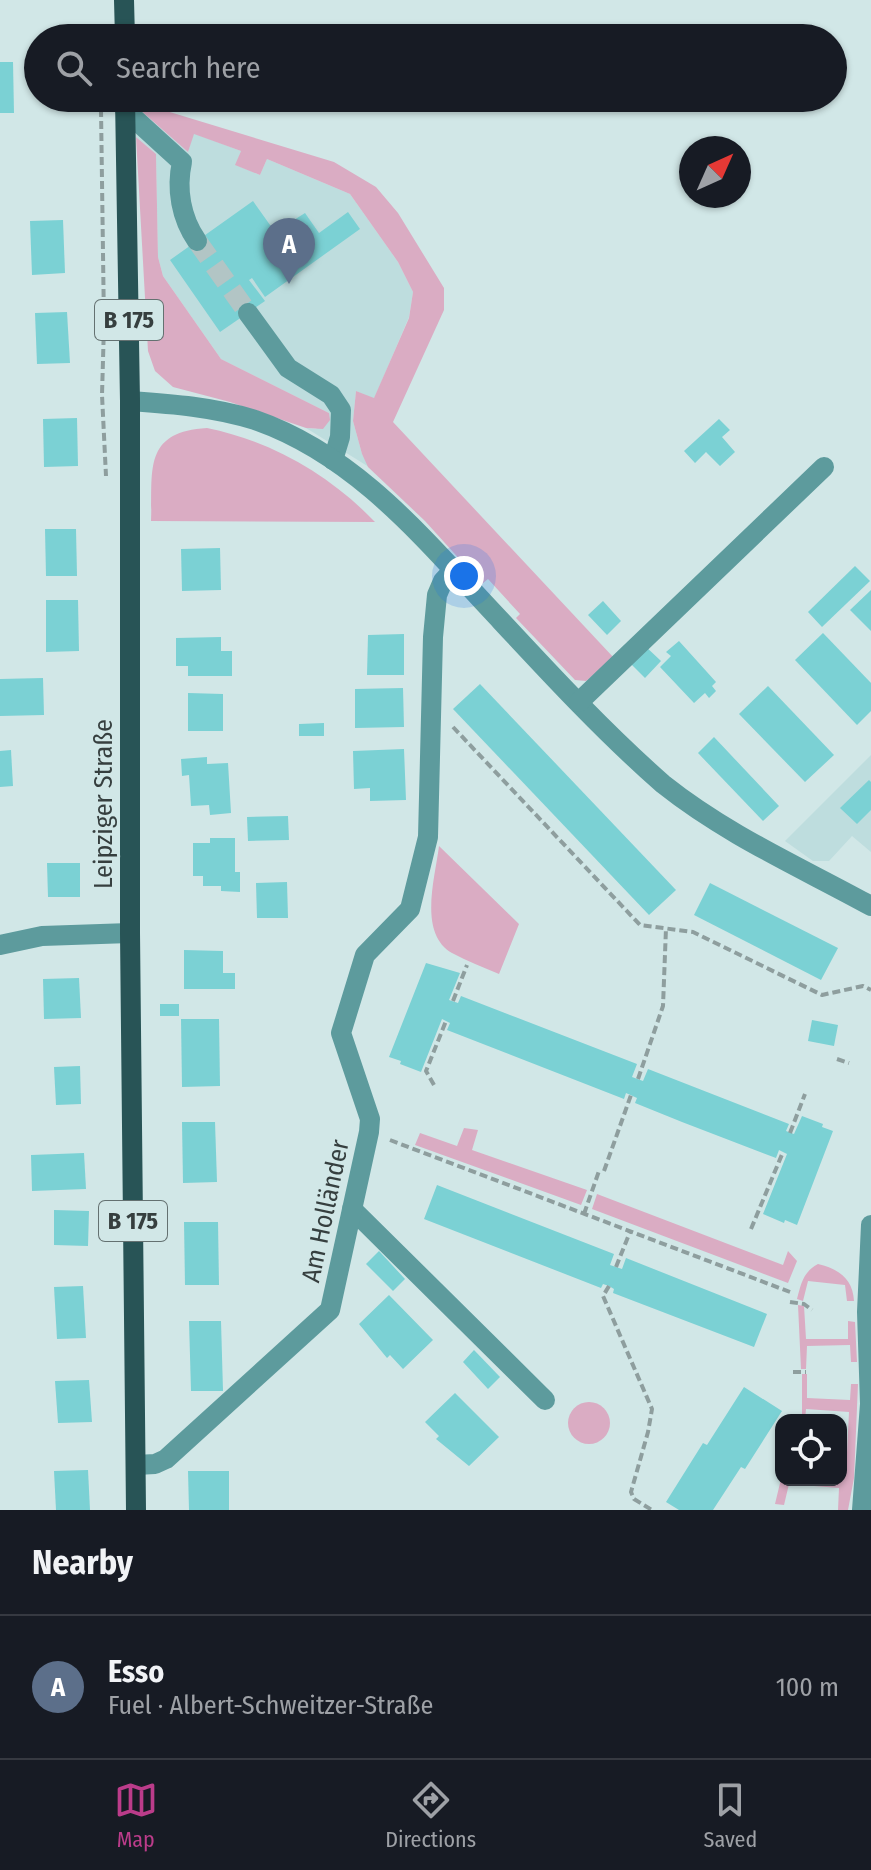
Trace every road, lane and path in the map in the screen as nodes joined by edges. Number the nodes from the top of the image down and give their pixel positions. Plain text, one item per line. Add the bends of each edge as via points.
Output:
1 (124, 0) edge
2 (125, 24) edge
3 (125, 112) edge
4 (133, 112) edge
5 (197, 241) tunnel mouth
6 (248, 313) tunnel mouth
7 (130, 401) junction
8 (333, 460) junction
9 (824, 467) dead end
10 (454, 569) junction
11 (430, 702) junction
12 (579, 702) junction
13 (871, 906) edge
14 (666, 928) junction
15 (130, 933) junction
16 (0, 945) edge
17 (467, 965) dead end
18 (871, 990) edge
19 (453, 1001) dead end
20 (446, 1021) dead end
21 (837, 1059) dead end
22 (849, 1063) dead end
23 (638, 1079) dead end
24 (434, 1085) dead end
25 (805, 1094) dead end
26 (631, 1095) dead end
27 (369, 1132) junction
28 (790, 1133) dead end
29 (783, 1152) dead end
30 (352, 1209) junction
31 (584, 1214) junction
32 (871, 1225) edge
33 (751, 1229) dead end
34 (630, 1231) junction
35 (616, 1267) dead end
36 (609, 1286) dead end
37 (790, 1292) dead end
38 (790, 1302) dead end
39 (812, 1310) dead end
40 (793, 1372) dead end
41 (806, 1372) dead end
42 (545, 1400) dead end
43 (136, 1465) junction
44 (136, 1510) edge
45 (652, 1510) edge
46 (862, 1510) edge

1 - 2 main road
3 - 7 main road, Leipziger Straße / B 175
4 - 5 street via 182,162 178,183 187,227
6 - 8 street via 288,368 331,395 341,410
7 - 8 street via 226,411 293,436
7 - 15 main road, Leipziger Straße / B 175
8 - 10 street via 386,502
9 - 12 street
10 - 11 street, Am Holländer via 437,595
10 - 12 street
11 - 14 path via 640,925
11 - 27 street, Am Holländer via 428,837 410,909 365,955 341,1033 370,1119
12 - 13 street via 689,805 742,839
14 - 18 path via 693,932 822,995 863,986
14 - 23 path via 663,1006
15 - 16 street via 42,936
15 - 43 main road, Leipziger Straße / B 175
17 - 19 path
20 - 24 path via 426,1071
21 - 22 path
25 - 28 path
26 - 31 path
27 - 30 street, Am Holländer
27 - 31 path
29 - 33 path
30 - 42 street
30 - 43 street, Am Holländer via 330,1310 166,1459
31 - 34 path
32 - 46 street via 870,1404
34 - 35 path
34 - 37 path
36 - 45 path via 603,1296 652,1409 631,1492
38 - 39 path
40 - 41 path
43 - 44 main road, Leipziger Straße / B 175

